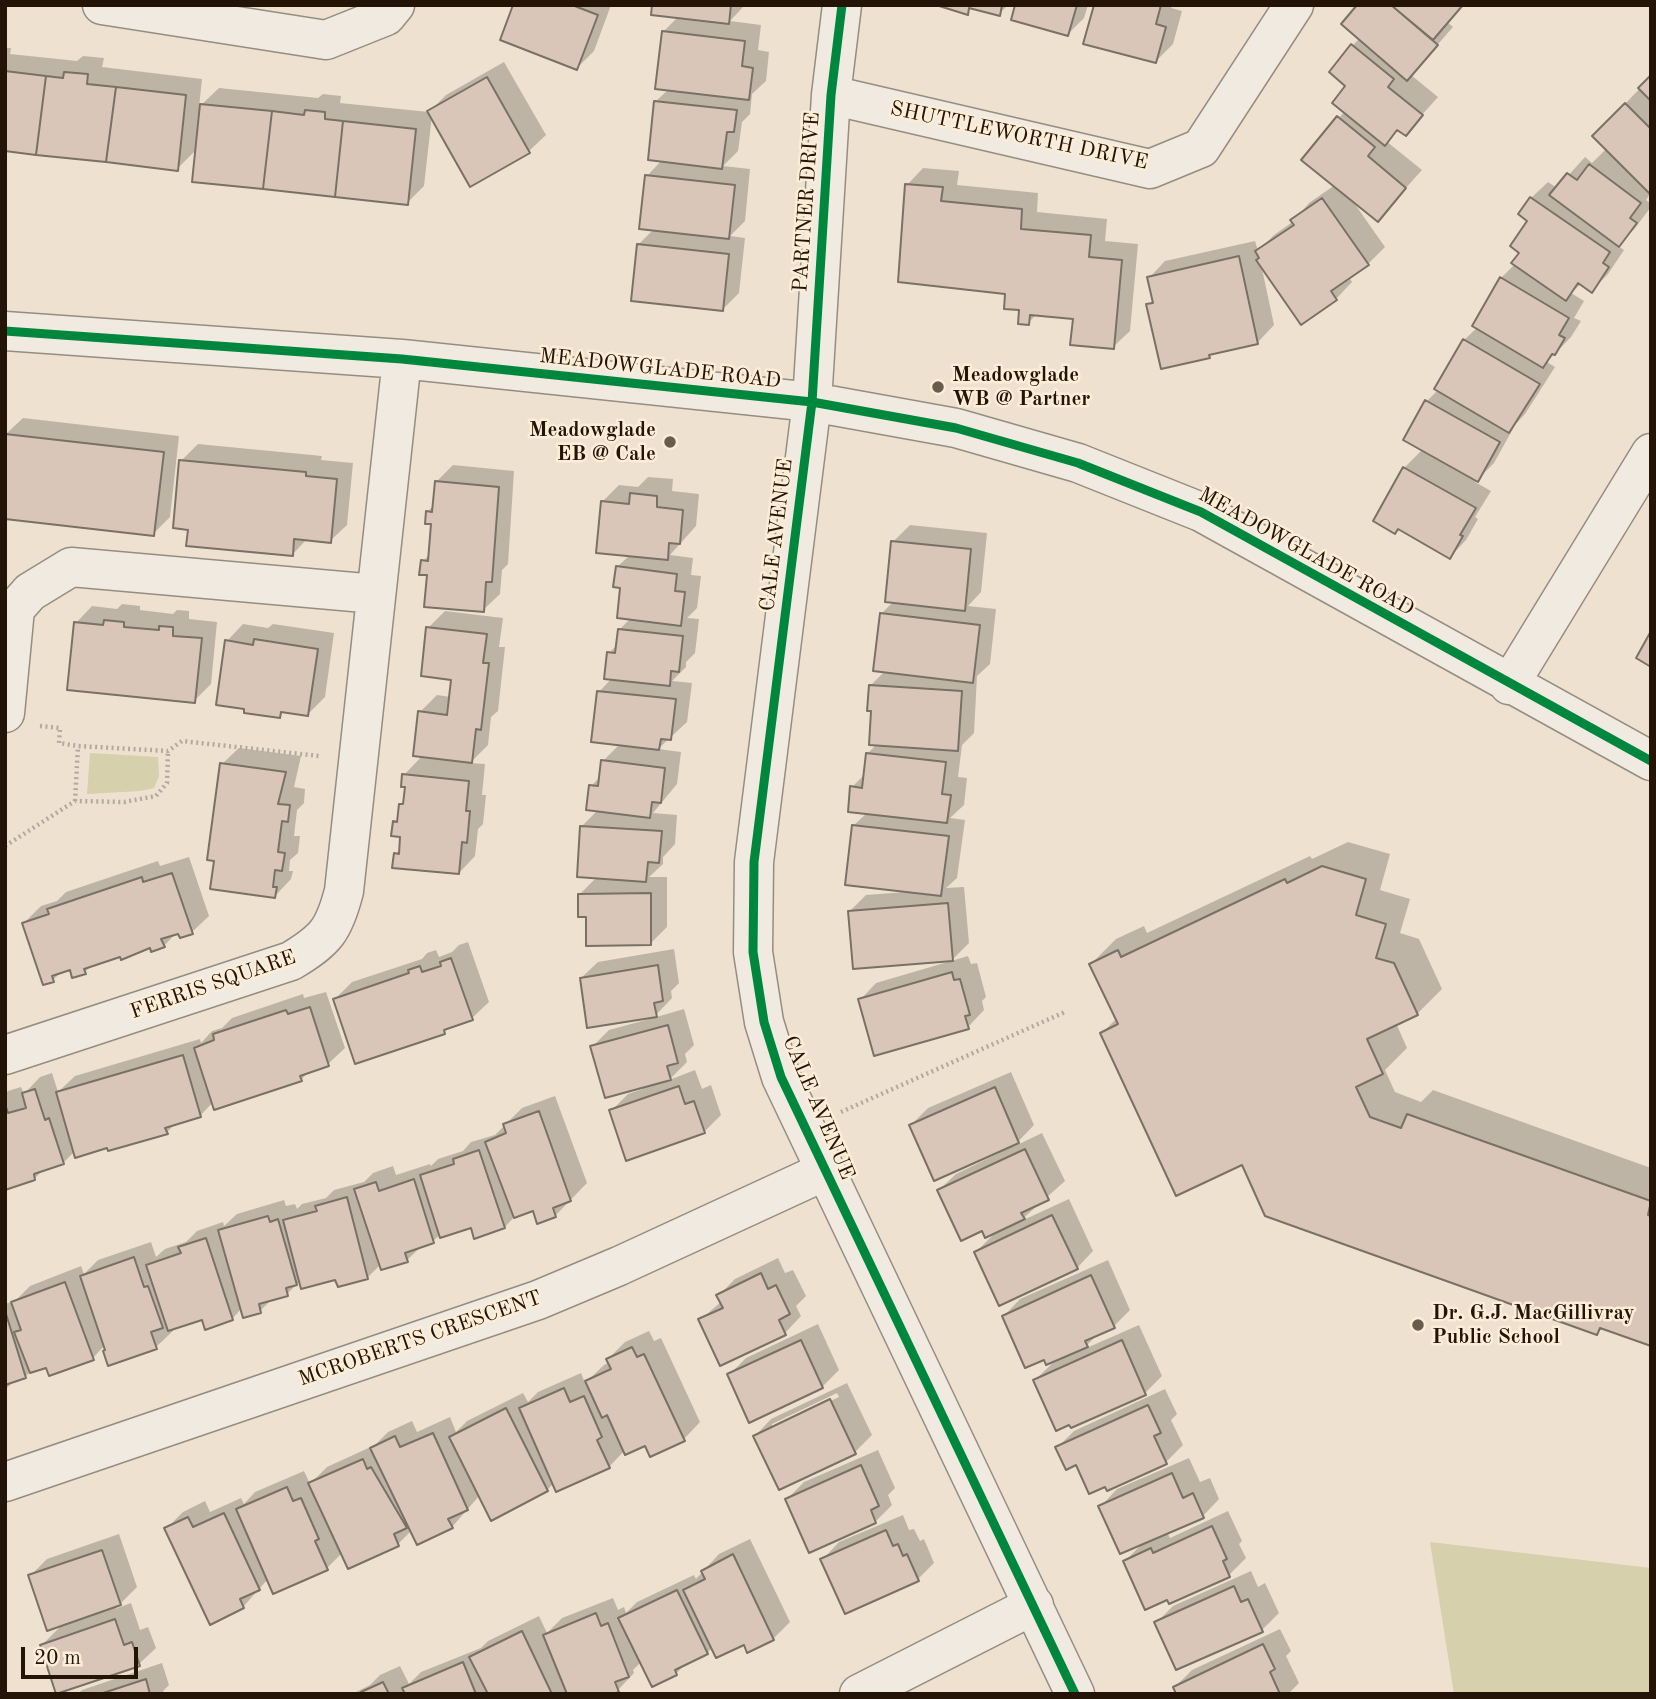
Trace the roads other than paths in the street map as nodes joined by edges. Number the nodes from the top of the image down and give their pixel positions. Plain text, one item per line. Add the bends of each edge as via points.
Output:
1 (102, 5) edge
2 (395, 5) edge
3 (842, 5) edge
4 (1294, 5) edge
5 (831, 95) junction
6 (5, 331) edge
7 (402, 359) junction
8 (812, 402) junction
9 (1651, 453) edge
10 (376, 594) junction
11 (1509, 685) junction
12 (19, 720) edge
13 (1651, 761) edge
14 (5, 1055) edge
15 (825, 1171) junction
16 (5, 1482) edge
17 (1034, 1605) junction
18 (859, 1694) edge
19 (1075, 1694) edge

1 - 2 street via 326,40 386,16
3 - 5 street, PARTNER DRIVE
4 - 5 street, SHUTTLEWORTH DRIVE via 1201,148 1150,169
5 - 8 street, PARTNER DRIVE
6 - 7 street, MEADOWGLADE ROAD
7 - 8 street, MEADOWGLADE ROAD
7 - 10 street, FERRIS SQUARE
8 - 11 street, MEADOWGLADE ROAD via 968,431 1078,463 1201,512
8 - 15 street, CALE AVENUE via 754,862 753,952 764,1022 781,1077
9 - 11 street
10 - 12 street via 71,567 30,592 15,609
10 - 14 street, FERRIS SQUARE via 344,891 336,922 314,947 291,961
11 - 13 street, MEADOWGLADE ROAD
15 - 16 street, MCROBERTS CRESCENT via 538,1300
15 - 17 street, CALE AVENUE
17 - 18 street
17 - 19 street, CALE AVENUE

